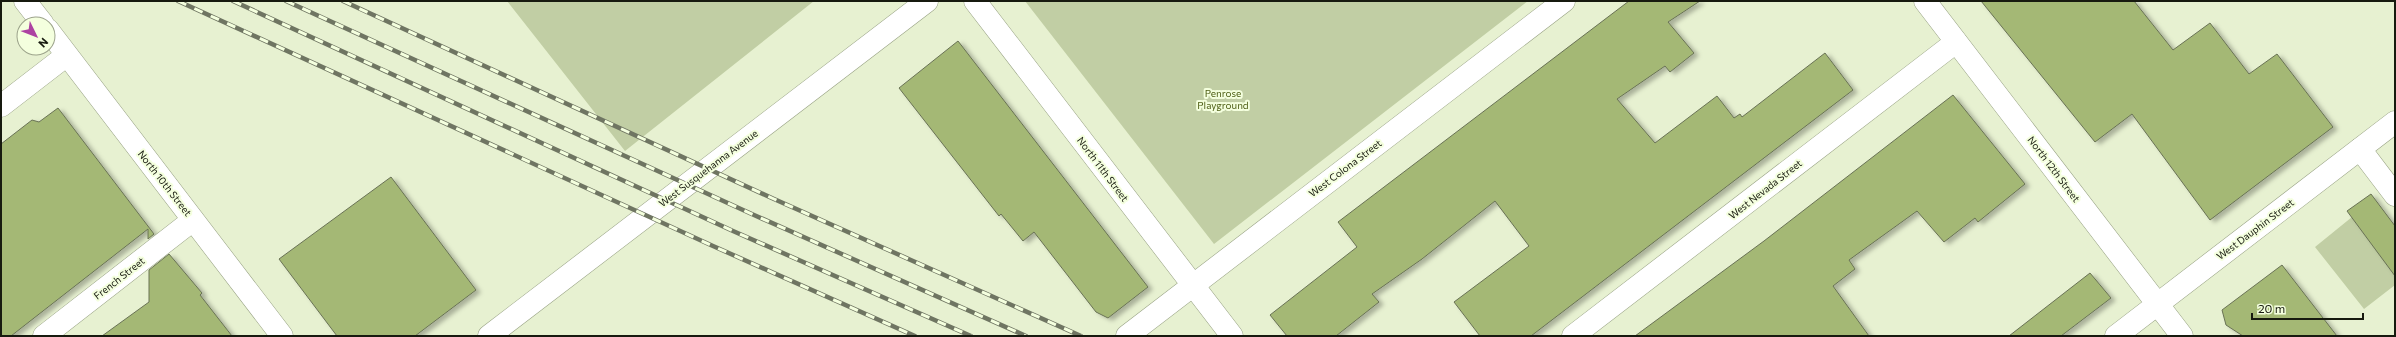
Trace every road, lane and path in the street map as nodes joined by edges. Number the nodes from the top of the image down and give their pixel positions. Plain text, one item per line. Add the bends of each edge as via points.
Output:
1 (25, 1) edge
2 (927, 1) edge
3 (975, 1) edge
4 (1564, 1) edge
5 (1925, 1) edge
6 (37, 16) edge
7 (56, 41) edge
8 (1956, 42) junction
9 (67, 55) junction
10 (1, 106) edge
11 (2395, 122) edge
12 (2360, 149) junction
13 (2395, 195) edge
14 (193, 220) junction
15 (1192, 286) junction
16 (2157, 304) junction
17 (44, 336) edge
18 (282, 336) edge
19 (489, 336) edge
20 (1127, 336) edge
21 (1232, 336) edge
22 (1573, 336) edge
23 (2116, 336) edge
24 (2182, 336) edge

1 - 6 street
2 - 19 street, West Susquehanna Avenue
3 - 15 street, North 11th Street
4 - 15 street, West Colona Street
5 - 8 street, North 12th Street
7 - 9 street, North 10th Street
8 - 16 street, North 12th Street
8 - 22 street, West Nevada Street
9 - 10 street
9 - 14 street, North 10th Street
11 - 12 street, West Dauphin Street
12 - 13 street
12 - 16 street, West Dauphin Street
14 - 17 street, French Street
14 - 18 street, North 10th Street
15 - 20 street, West Colona Street
15 - 21 street, North 11th Street
16 - 23 street, West Dauphin Street
16 - 24 street, North 12th Street

